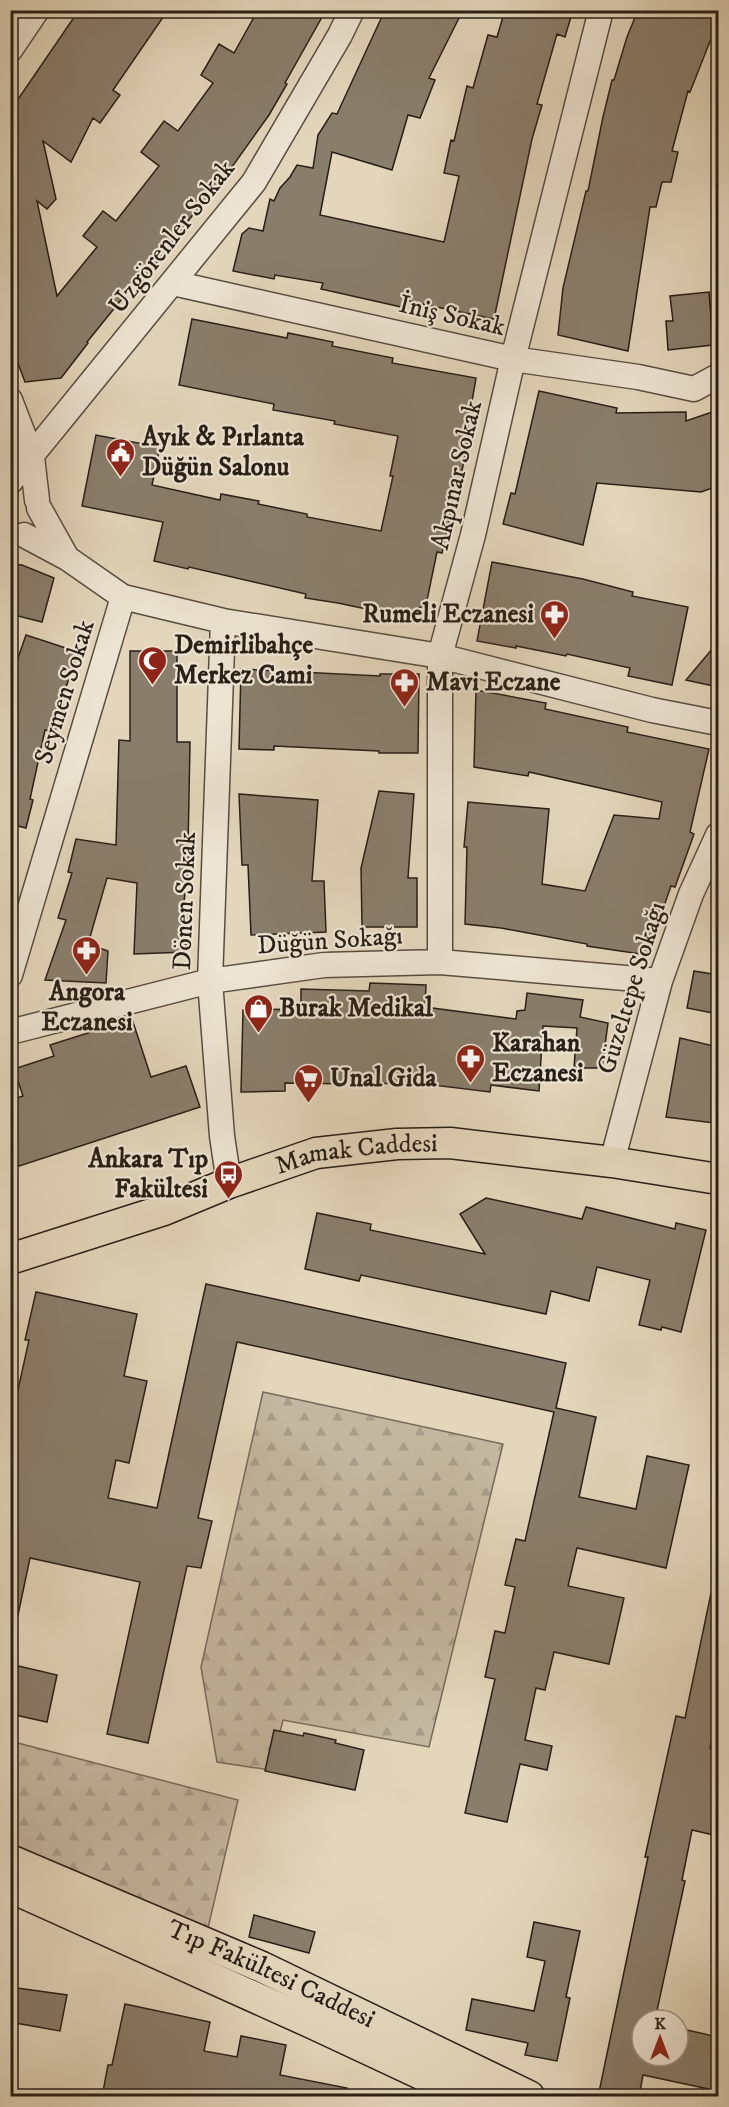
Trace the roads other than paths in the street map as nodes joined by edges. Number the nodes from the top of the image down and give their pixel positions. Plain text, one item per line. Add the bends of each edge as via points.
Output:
1 (37, 10) edge
2 (352, 10) edge
3 (601, 10) edge
4 (10, 50) edge
5 (173, 283) junction
6 (513, 359) junction
7 (718, 376) edge
8 (10, 399) edge
9 (32, 457) junction
10 (10, 482) edge
11 (10, 489) edge
12 (38, 504) junction
13 (17, 535) edge
14 (67, 558) junction
15 (123, 597) junction
16 (223, 621) junction
17 (440, 656) junction
18 (718, 723) edge
19 (718, 834) edge
20 (440, 962) junction
21 (10, 975) edge
22 (210, 981) junction
23 (660, 981) junction
24 (10, 1032) edge
25 (612, 1162) junction
26 (718, 1179) edge
27 (228, 1183) junction
28 (10, 1259) edge
29 (10, 1860) edge
30 (10, 1887) edge
31 (468, 2097) edge
32 (529, 2097) edge

1 - 4 street
2 - 5 street, Uzgörenler Sokak via 254,182
3 - 6 street, Akpınar Sokak
5 - 6 street, İniş Sokak
5 - 9 street, Uzgörenler Sokak
6 - 7 street, İniş Sokak via 694,389
6 - 17 street, Akpınar Sokak via 473,535
8 - 9 street
9 - 10 street, Uzgörenler Sokak
9 - 12 street
11 - 12 street via 25,490
12 - 13 street via 36,524
12 - 14 street
13 - 14 street
14 - 15 street
15 - 16 street
15 - 21 street, Seymen Sokak
16 - 17 street
16 - 22 street, Dönen Sokak
17 - 18 street
17 - 20 street, Akpınar Sokak
19 - 23 street, Güzeltepe Sokağı via 691,894
20 - 22 street, Düğün Sokağı via 324,964
20 - 23 street, Düğün Sokağı
22 - 24 street, Düğün Sokağı
22 - 27 street, Dönen Sokak
23 - 25 street, Güzeltepe Sokağı
25 - 26 main road, Mamak Caddesi
25 - 27 main road, Mamak Caddesi via 450,1143 397,1144 316,1153
27 - 28 main road, Mamak Caddesi via 164,1210
29 - 32 main road, Tıp Fakültesi Caddesi via 262,1967
30 - 31 main road, Tıp Fakültesi Caddesi

